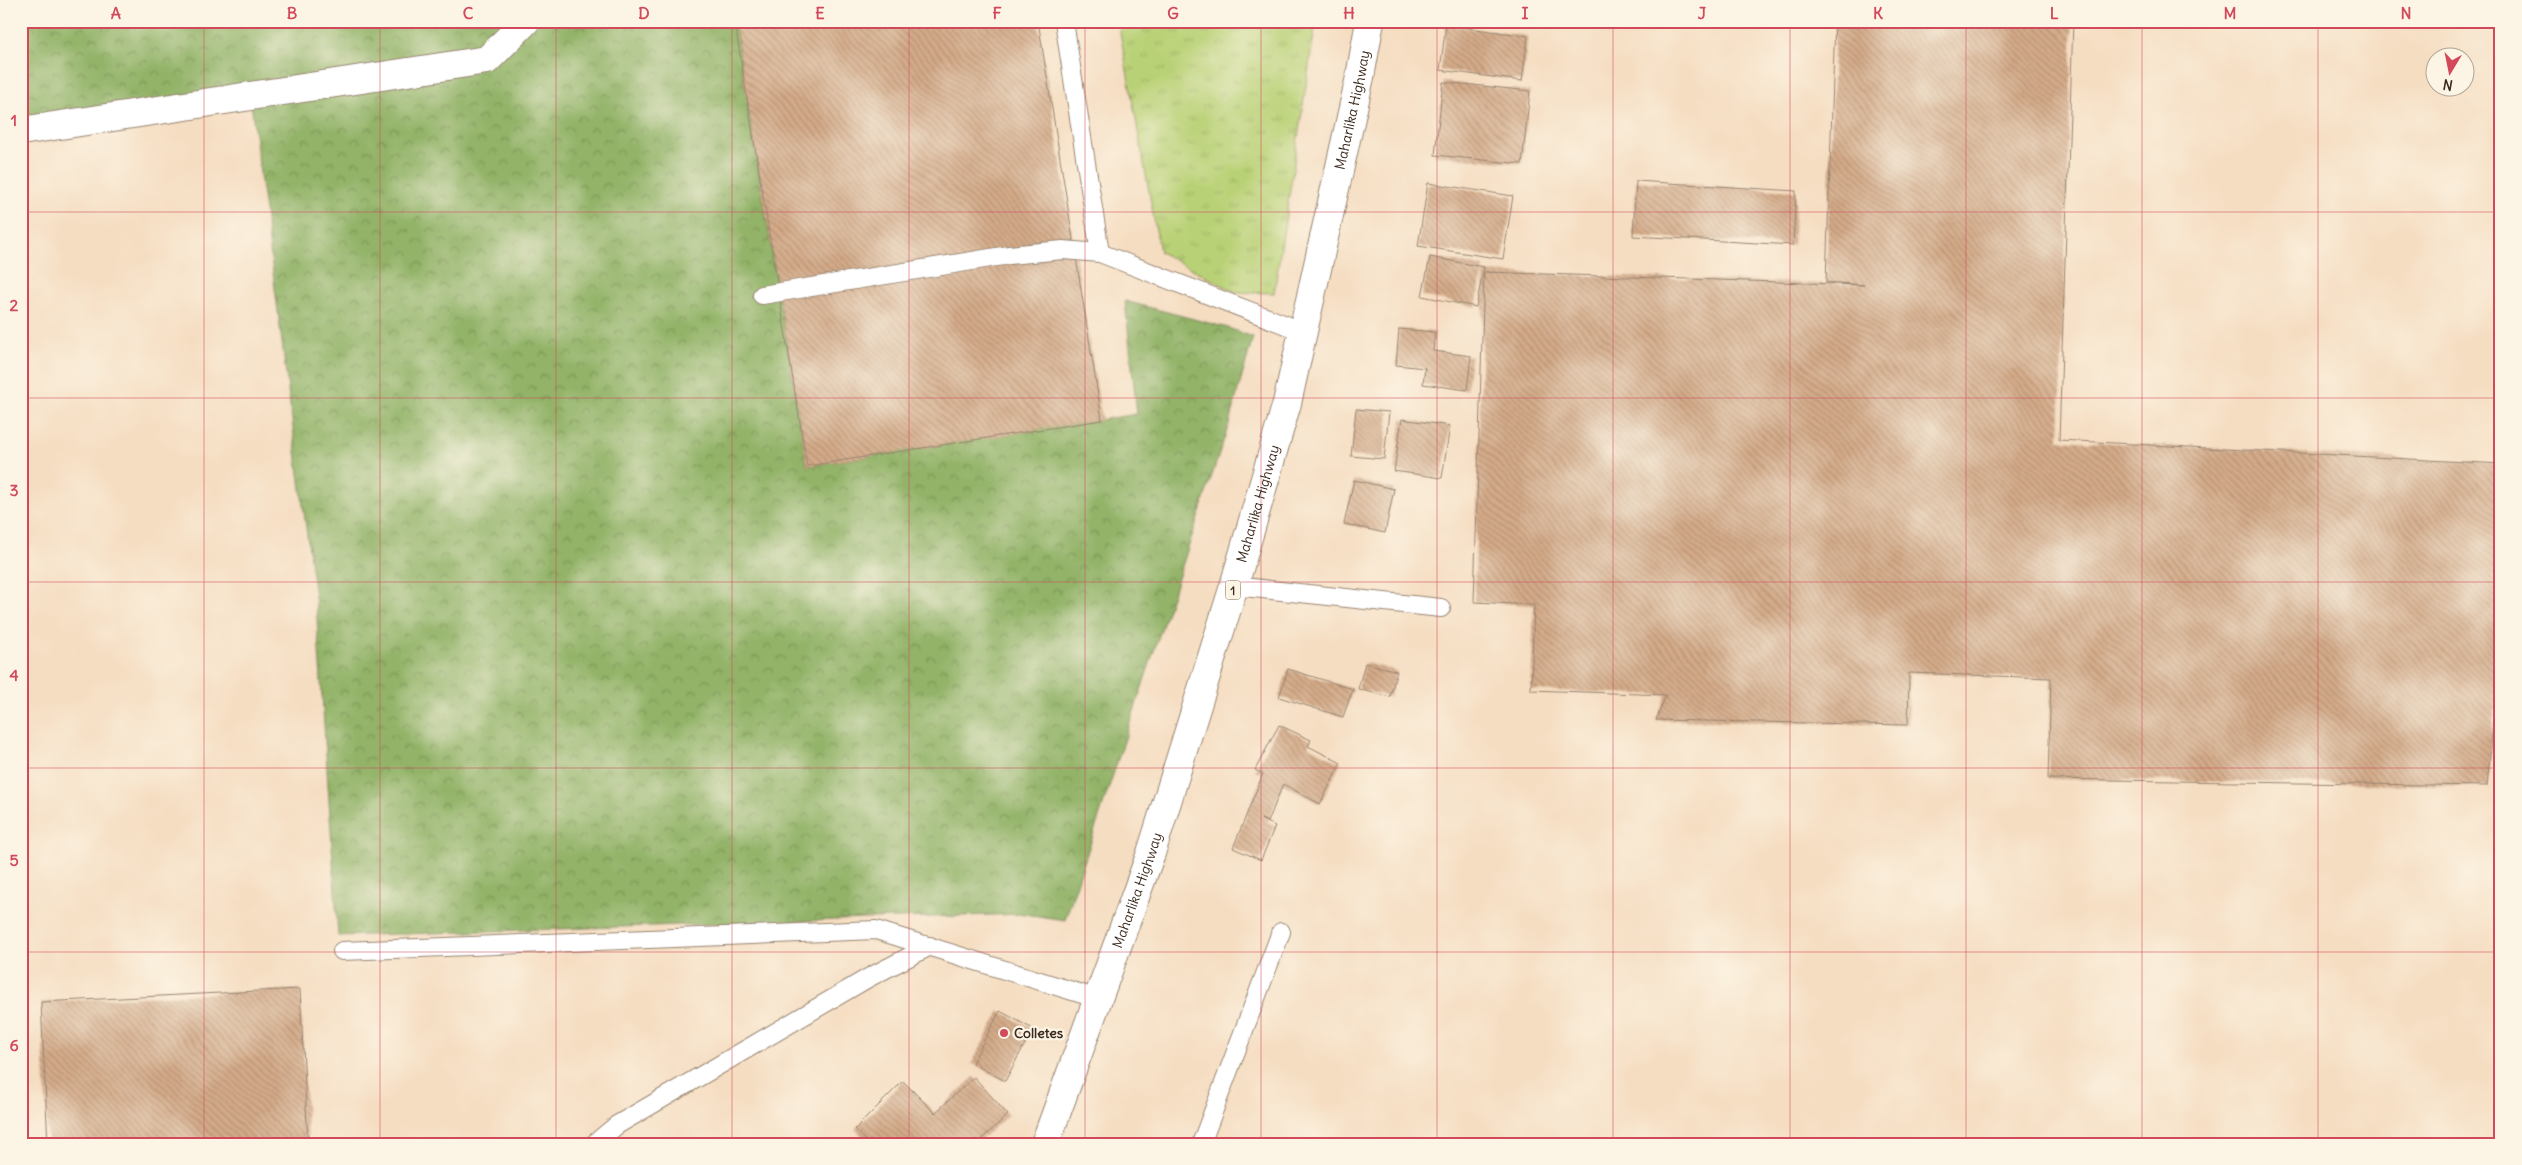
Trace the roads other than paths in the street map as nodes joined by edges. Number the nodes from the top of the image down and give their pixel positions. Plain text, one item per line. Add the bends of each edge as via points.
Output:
1 (526, 21) edge
2 (1064, 21) edge
3 (1370, 21) edge
4 (21, 131) edge
5 (1100, 253) junction
6 (762, 295) dead end
7 (1304, 332) junction
8 (1234, 586) junction
9 (1441, 608) dead end
10 (1281, 932) dead end
11 (930, 946) junction
12 (342, 951) dead end
13 (1098, 999) junction
14 (594, 1144) edge
15 (1045, 1144) edge
16 (1201, 1144) edge

1 - 4 main road via 487,60
2 - 5 lane
3 - 7 main road, Maharlika Highway / 1
5 - 6 lane via 1062,250 1009,255
5 - 7 lane
7 - 8 main road, Maharlika Highway / 1
8 - 9 lane
8 - 13 main road, Maharlika Highway / 1 via 1151,853
10 - 16 lane
11 - 12 lane via 876,930
11 - 13 lane
11 - 14 lane via 868,978 634,1115
13 - 15 main road, Maharlika Highway / 1

